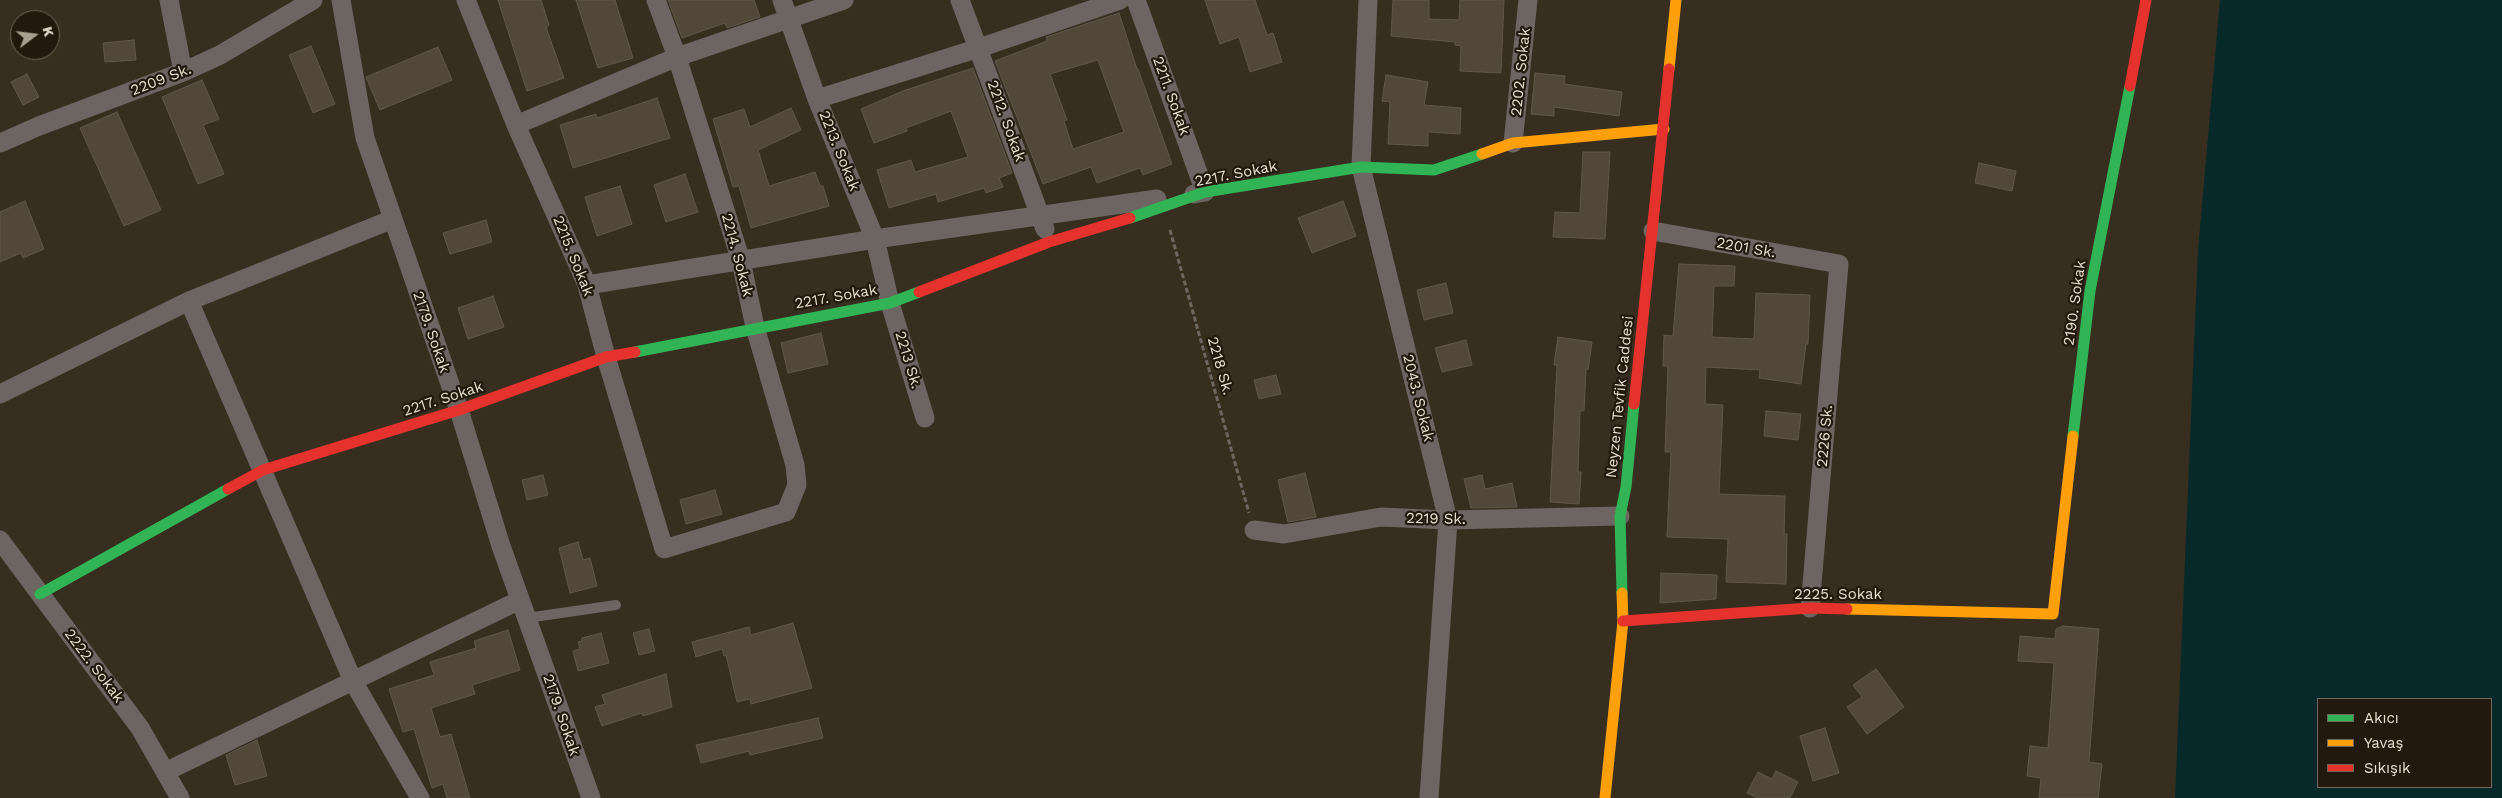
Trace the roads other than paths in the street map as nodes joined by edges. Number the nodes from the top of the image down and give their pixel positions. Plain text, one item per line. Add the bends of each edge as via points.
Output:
1 (170, 0) edge
2 (313, 0) edge
3 (341, 0) edge
4 (466, 0) edge
5 (656, 0) edge
6 (782, 0) edge
7 (844, 0) edge
8 (960, 0) edge
9 (1120, 0) edge
10 (1136, 0) edge
11 (1368, 0) edge
12 (1528, 0) edge
13 (1676, 0) edge
14 (2146, 0) edge
15 (790, 20) junction
16 (979, 48) junction
17 (677, 57) junction
18 (183, 72) junction
19 (817, 99) junction
20 (516, 125) junction
21 (1664, 128) junction
22 (0, 143) edge
23 (1513, 143) junction
24 (1361, 167) junction
25 (1206, 192) junction
26 (1041, 217) junction
27 (393, 219) junction
28 (1654, 231) junction
29 (875, 239) junction
30 (1049, 242) junction
31 (741, 261) junction
32 (1839, 264) joint
33 (587, 285) junction
34 (189, 301) junction
35 (890, 303) junction
36 (755, 327) junction
37 (606, 356) junction
38 (0, 394) edge
39 (459, 410) junction
40 (925, 418) dead end
41 (263, 470) junction
42 (1620, 516) junction
43 (1448, 520) junction
44 (1254, 530) road end
45 (0, 540) edge
46 (664, 549) joint
47 (40, 594) junction
48 (520, 600) junction
49 (616, 605) dead end
50 (1810, 608) junction
51 (2053, 614) joint
52 (527, 618) junction
53 (1623, 621) junction
54 (353, 681) junction
55 (165, 772) junction
56 (180, 798) edge
57 (420, 798) edge
58 (591, 798) edge
59 (1429, 798) edge
60 (1605, 798) edge

1 - 18 street
2 - 18 street, 2209 Sk. via 220,55
3 - 27 street, 2179. Sokak via 365,138
4 - 20 street, 2215. Sokak
5 - 17 street, 2214. Sokak
6 - 15 street, 2213. Sokak
7 - 15 street
8 - 16 street, 2212. Sokak
9 - 16 street
10 - 25 street, 2211. Sokak
11 - 24 street, 2043. Sokak
12 - 23 street, 2202. Sokak
13 - 21 street, Neyzen Tevfik Caddesi
14 - 51 street, 2190. Sokak via 2090,291
15 - 17 street
15 - 19 street, 2213. Sokak
16 - 19 street
16 - 26 street, 2212. Sokak
17 - 20 street
17 - 31 street, 2214. Sokak
18 - 22 street, 2209 Sk.
19 - 29 street, 2213. Sokak
20 - 33 street, 2215. Sokak
21 - 23 street, 2217. Sokak
21 - 28 street, Neyzen Tevfik Caddesi
23 - 24 street, 2217. Sokak via 1434,170
24 - 25 street, 2217. Sokak
24 - 43 street, 2043. Sokak
25 - 26 street
25 - 30 street, 2217. Sokak via 1164,208
26 - 29 street
26 - 30 street, 2212. Sokak
27 - 34 street
27 - 39 street, 2179. Sokak
28 - 32 street, 2201 Sk.
28 - 42 street, Neyzen Tevfik Caddesi via 1626,487
29 - 31 street
29 - 35 street, 2213. Sokak
30 - 35 street, 2217. Sokak
31 - 33 street
31 - 36 street, 2214. Sokak
32 - 50 street, 2226 Sk.
33 - 37 street, 2215. Sokak
34 - 38 street
34 - 41 street
35 - 36 street, 2217. Sokak
35 - 40 street, 2213 Sk.
36 - 37 street, 2217. Sokak
36 - 46 street, 2214. Sokak via 795,465 797,485 786,512
37 - 39 street, 2217. Sokak
37 - 46 street, 2215. Sokak
39 - 41 street, 2217. Sokak
39 - 48 street, 2179. Sokak
41 - 47 street, 2217. Sokak
41 - 54 street
42 - 43 street, 2219 Sk.
42 - 53 street, Neyzen Tevfik Caddesi
43 - 44 street, 2219 Sk. via 1381,517 1284,534
43 - 59 street, 2043. Sokak
45 - 47 street, 2222. Sokak
47 - 55 street, 2222. Sokak via 140,728
48 - 52 street, 2179. Sokak
48 - 54 street
49 - 52 lane
50 - 51 street, 2225. Sokak
50 - 53 street, 2225. Sokak
52 - 58 street, 2179. Sokak
53 - 60 street, Neyzen Tevfik Caddesi
54 - 55 street
54 - 57 street
55 - 56 street, 2222. Sokak

